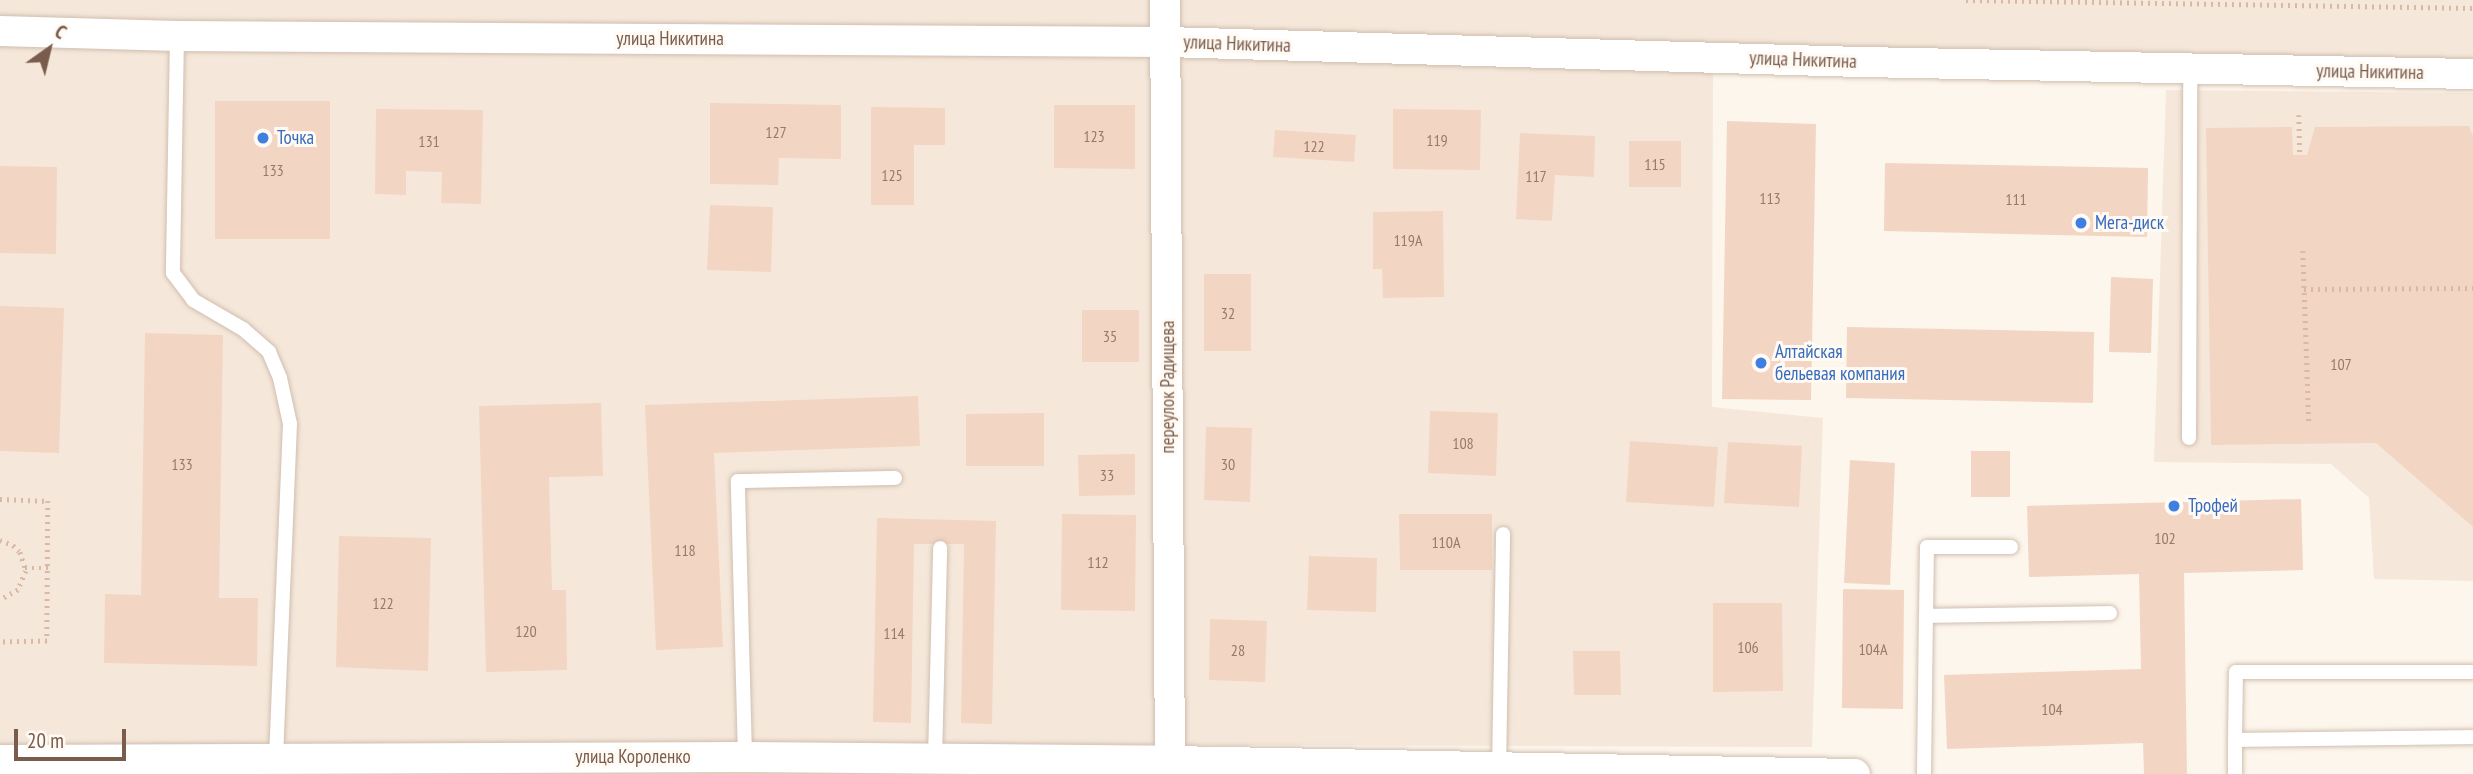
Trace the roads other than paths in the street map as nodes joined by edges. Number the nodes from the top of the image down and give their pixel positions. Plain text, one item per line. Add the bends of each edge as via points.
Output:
1 (1165, 0) edge
2 (0, 31) edge
3 (177, 36) junction
4 (1166, 42) junction
5 (2190, 68) junction
6 (2473, 74) edge
7 (2189, 438) dead end
8 (895, 478) dead end
9 (1503, 534) dead end
10 (2011, 547) dead end
11 (940, 548) dead end
12 (2110, 613) dead end
13 (1926, 616) junction
14 (2473, 672) edge
15 (2473, 737) edge
16 (2235, 740) junction
17 (745, 757) junction
18 (276, 759) junction
19 (935, 759) junction
20 (0, 760) edge
21 (578, 765) edge
22 (792, 766) edge
23 (1170, 767) edge
24 (1499, 769) junction
25 (1563, 771) edge
26 (1855, 774) edge
27 (1924, 774) edge
28 (2235, 774) edge

1 - 4 street, переулок Радищева
2 - 3 street, улица Никитина
3 - 4 street, улица Никитина
3 - 18 lane via 173,273 193,300 243,329 269,352 290,424
4 - 5 street, улица Никитина
4 - 23 street, переулок Радищева
5 - 6 street, улица Никитина
5 - 7 lane
8 - 17 lane via 738,481
9 - 24 lane
10 - 13 lane via 1927,547
11 - 19 lane
12 - 13 lane
13 - 27 lane
14 - 16 lane via 2236,672
15 - 16 lane
16 - 28 lane
17 - 21 street, улица Короленко
17 - 22 street, улица Короленко
18 - 20 street, улица Короленко
18 - 21 street, улица Короленко
19 - 22 street, улица Короленко
19 - 23 street, улица Короленко
23 - 24 street, улица Короленко
24 - 25 street, улица Короленко
25 - 26 street, улица Короленко

